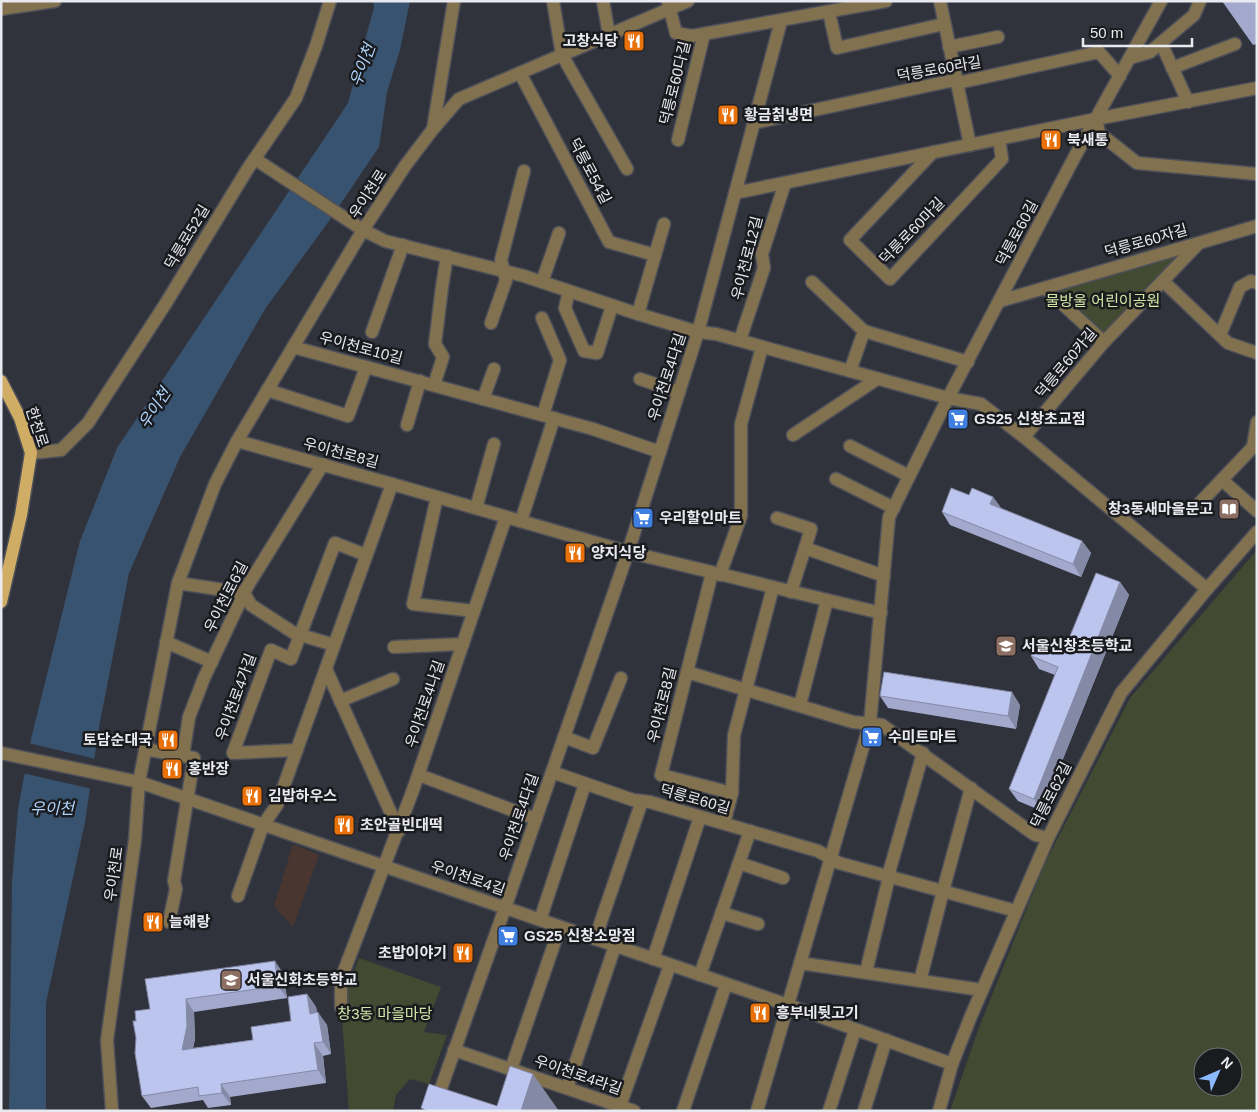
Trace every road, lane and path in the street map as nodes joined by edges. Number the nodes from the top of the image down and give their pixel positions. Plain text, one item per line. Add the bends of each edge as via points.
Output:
1 (55, 1) edge
2 (330, 1) edge
3 (454, 1) edge
4 (553, 1) edge
5 (604, 1) edge
6 (688, 1) edge
7 (886, 1) edge
8 (940, 1) edge
9 (1161, 1) edge
10 (1200, 1) edge
11 (669, 5) edge
12 (1, 9) edge
13 (829, 12) junction
14 (780, 21) junction
15 (944, 24) junction
16 (704, 34) junction
17 (609, 35) junction
18 (998, 37) dead end
19 (1161, 43) junction
20 (1235, 44) dead end
21 (949, 47) junction
22 (562, 55) junction
23 (1130, 58) junction
24 (1172, 68) junction
25 (520, 73) junction
26 (1120, 76) junction
27 (442, 78) junction
28 (957, 82) junction
29 (1257, 88) edge
30 (459, 99) junction
31 (1188, 102) junction
32 (1096, 119) junction
33 (753, 124) junction
34 (433, 129) junction
35 (999, 139) junction
36 (678, 140) dead end
37 (970, 145) junction
38 (933, 152) junction
39 (255, 159) junction
40 (627, 169) dead end
41 (524, 171) dead end
42 (1257, 174) edge
43 (785, 183) junction
44 (735, 193) junction
45 (664, 224) dead end
46 (1257, 226) edge
47 (363, 230) junction
48 (559, 233) dead end
49 (1199, 243) junction
50 (403, 245) junction
51 (448, 256) junction
52 (655, 256) junction
53 (505, 271) junction
54 (1163, 281) junction
55 (542, 282) junction
56 (812, 282) dead end
57 (1257, 283) edge
58 (1045, 288) junction
59 (569, 291) junction
60 (1000, 301) junction
61 (612, 306) junction
62 (638, 314) junction
63 (542, 318) dead end
64 (491, 322) dead end
65 (864, 331) junction
66 (372, 332) dead end
67 (698, 332) junction
68 (1220, 335) junction
69 (740, 340) junction
70 (1104, 342) junction
71 (293, 347) junction
72 (762, 347) junction
73 (1257, 353) edge
74 (968, 362) junction
75 (366, 367) junction
76 (494, 368) dead end
77 (850, 371) junction
78 (640, 378) dead end
79 (877, 379) junction
80 (1, 381) edge
81 (420, 381) junction
82 (434, 385) junction
83 (267, 390) junction
84 (679, 392) junction
85 (948, 398) junction
86 (484, 399) junction
87 (548, 417) junction
88 (1257, 422) edge
89 (406, 425) dead end
90 (792, 435) dead end
91 (1024, 437) junction
92 (236, 441) junction
93 (494, 444) dead end
94 (850, 446) dead end
95 (660, 452) junction
96 (31, 453) junction
97 (323, 464) junction
98 (909, 476) junction
99 (836, 479) dead end
100 (1222, 480) junction
101 (392, 484) junction
102 (437, 497) junction
103 (1197, 506) dead end
104 (476, 508) junction
105 (894, 508) junction
106 (1257, 511) edge
107 (506, 517) junction
108 (777, 518) dead end
109 (521, 521) junction
110 (1257, 532) edge
111 (805, 548) junction
112 (628, 552) junction
113 (366, 555) junction
114 (716, 574) junction
115 (884, 576) junction
116 (178, 583) junction
117 (773, 587) junction
118 (1207, 589) junction
119 (791, 592) junction
120 (244, 593) junction
121 (827, 600) junction
122 (1, 602) edge
123 (474, 611) junction
124 (881, 613) junction
125 (300, 634) junction
126 (166, 642) junction
127 (463, 644) junction
128 (334, 645) junction
129 (394, 647) dead end
130 (212, 662) junction
131 (326, 669) junction
132 (687, 672) junction
133 (622, 678) dead end
134 (393, 679) dead end
135 (747, 689) junction
136 (340, 701) junction
137 (800, 705) junction
138 (870, 723) junction
139 (564, 737) junction
140 (145, 750) junction
141 (297, 750) junction
142 (1, 753) edge
143 (923, 753) junction
144 (189, 757) junction
145 (552, 772) junction
146 (419, 775) junction
147 (139, 782) junction
148 (585, 784) junction
149 (971, 788) junction
150 (732, 793) junction
151 (188, 799) junction
152 (642, 801) junction
153 (700, 817) junction
154 (536, 819) junction
155 (724, 824) junction
156 (263, 825) junction
157 (399, 830) junction
158 (750, 831) junction
159 (1048, 838) junction
160 (830, 858) junction
161 (739, 863) junction
162 (385, 867) junction
163 (889, 877) junction
164 (783, 878) dead end
165 (942, 891) junction
166 (238, 896) dead end
167 (505, 908) junction
168 (1016, 911) junction
169 (722, 913) junction
170 (540, 920) junction
171 (168, 922) dead end
172 (758, 924) dead end
173 (560, 927) junction
174 (595, 939) junction
175 (615, 946) junction
176 (653, 959) junction
177 (800, 962) junction
178 (670, 965) junction
179 (866, 972) junction
180 (700, 975) junction
181 (920, 981) junction
182 (726, 984) junction
183 (982, 990) junction
184 (788, 1005) junction
185 (341, 1008) dead end
186 (855, 1030) junction
187 (886, 1040) junction
188 (454, 1050) junction
189 (952, 1064) junction
190 (511, 1069) junction
191 (567, 1088) junction
192 (620, 1106) junction
193 (112, 1111) edge
194 (433, 1111) edge
195 (634, 1111) edge
196 (683, 1111) edge
197 (757, 1111) edge
198 (829, 1111) edge
199 (864, 1111) edge
200 (939, 1111) edge

1 - 12 street
2 - 39 street, 덕릉로52길 via 296,98
3 - 27 street, 우이천로
4 - 22 street
5 - 17 street
6 - 11 street
7 - 13 street, 덕릉로60다길
8 - 15 street
9 - 23 street, 덕릉로60길
10 - 19 street via 1194,15
11 - 16 street, 덕릉로60다길 via 676,33
11 - 17 street
13 - 14 street, 덕릉로60다길
13 - 15 street via 837,48
14 - 16 street, 덕릉로60다길
14 - 33 street, 우이천로4다길
15 - 21 street
16 - 36 street, 덕릉로60다길
17 - 22 street
18 - 21 street
19 - 23 street via 1150,52
19 - 24 street
20 - 24 street
21 - 28 street
22 - 25 street
22 - 40 street
23 - 26 street, 덕릉로60길
24 - 31 street
25 - 30 street
25 - 52 street, 덕릉로54길 via 609,242
26 - 28 street, 덕릉로60라길 via 1099,52
26 - 32 street, 덕릉로60길
27 - 30 street via 446,88
27 - 34 street, 우이천로
28 - 33 street, 덕릉로60라길
28 - 37 street
29 - 31 street
30 - 34 street
31 - 32 street
32 - 35 street
32 - 42 street via 1099,133 1137,163
32 - 60 street, 덕릉로60길
33 - 44 street, 우이천로4다길
34 - 47 street, 우이천로
35 - 37 street
35 - 38 street, 덕릉로60마길 via 1002,159 890,279 850,240
37 - 38 street
38 - 43 street
39 - 47 street
39 - 96 street, 덕릉로52길 via 88,423 61,450
41 - 53 street via 501,260
43 - 44 street
43 - 69 street, 우이천로12길 via 762,254 764,268
44 - 67 street, 우이천로4다길
45 - 52 street
46 - 49 street, 덕릉로60자길
47 - 50 street via 385,241
47 - 71 street, 우이천로
48 - 55 street
49 - 54 street, 덕릉로60카길
49 - 58 street, 덕릉로60자길
50 - 51 street
50 - 66 street
51 - 53 street
51 - 82 street via 435,344 443,357
52 - 62 street
53 - 55 street
53 - 64 street via 506,280
54 - 68 street
54 - 70 street, 덕릉로60카길
55 - 59 street
56 - 65 street
57 - 68 street via 1251,281 1240,287
58 - 60 street, 덕릉로60자길
58 - 70 street
59 - 61 street
59 - 61 street via 566,308 584,351 596,353
60 - 74 street, 덕릉로60길
61 - 62 street
62 - 67 street
63 - 87 street via 560,360
65 - 74 street
65 - 77 street
67 - 69 street
67 - 84 street, 우이천로4다길
68 - 73 street via 1228,343
69 - 72 street
70 - 91 street, 덕릉로60카길
71 - 75 street, 우이천로10길
71 - 83 street, 우이천로
72 - 77 street
72 - 114 street, 우이천로8길 via 741,424 741,516
74 - 85 street, 덕릉로60길
75 - 81 street, 우이천로10길
75 - 83 street via 348,416
76 - 86 street
77 - 79 street
78 - 84 street
79 - 85 street
79 - 90 street
80 - 96 main road, 한천로 via 20,418
81 - 82 street, 우이천로10길
81 - 89 street
82 - 86 street, 우이천로10길
83 - 92 street, 우이천로
84 - 95 street, 우이천로4다길
85 - 91 street via 981,404
85 - 98 street, 덕릉로60길
86 - 87 street, 우이천로10길
87 - 95 street, 우이천로10길
87 - 109 street
88 - 100 street via 1253,446
91 - 118 street
92 - 97 street, 우이천로8길
92 - 116 street, 우이천로 via 215,484
93 - 104 street
94 - 98 street
95 - 112 street, 우이천로4다길
96 - 122 main road, 한천로
97 - 101 street, 우이천로8길
97 - 120 street, 우이천로6길
98 - 105 street, 덕릉로60길
99 - 105 street
100 - 103 street
100 - 106 street
101 - 102 street, 우이천로8길
101 - 113 street
102 - 104 street, 우이천로8길
102 - 123 street via 413,604
104 - 107 street, 우이천로8길
105 - 115 street, 덕릉로60길 via 889,517
107 - 109 street, 우이천로8길
107 - 123 street, 우이천로4나길
108 - 111 street via 811,529
109 - 112 street, 우이천로8길
110 - 118 street, 덕릉로62길
111 - 115 street
111 - 119 street
112 - 114 street, 우이천로8길
112 - 139 street, 우이천로4다길
113 - 125 street, 우이천로4가길 via 335,542
113 - 128 street
114 - 117 street, 우이천로8길
114 - 132 street, 우이천로8길
115 - 124 street, 덕릉로60길
116 - 120 street
116 - 126 street, 우이천로
117 - 119 street, 우이천로8길
117 - 135 street
118 - 159 street, 덕릉로62길 via 1120,693
119 - 121 street, 우이천로8길
120 - 125 street via 251,605
120 - 130 street, 우이천로6길
121 - 124 street, 우이천로8길
121 - 137 street
123 - 127 street, 우이천로4나길
124 - 138 street, 덕릉로60길
125 - 128 street
125 - 141 street, 우이천로4가길 via 291,659 271,650 233,752
126 - 130 street
126 - 140 street, 우이천로
127 - 129 street, 우이천로4나길
127 - 146 street, 우이천로4나길
128 - 131 street
130 - 144 street, 우이천로6길 via 189,717
131 - 136 street
131 - 141 street
132 - 135 street
132 - 150 street, 우이천로8길 via 661,774
133 - 139 street via 593,748
134 - 136 street
135 - 137 street
135 - 150 street via 734,735
136 - 157 street
137 - 138 street via 853,722
138 - 143 street via 882,725
138 - 160 street, 덕릉로60길
139 - 145 street, 우이천로4다길
140 - 144 street
140 - 147 street, 우이천로
141 - 156 street via 277,805
142 - 147 street, 우이천로4길
143 - 149 street
143 - 163 street
144 - 151 street
145 - 148 street, 덕릉로60길
145 - 154 street, 우이천로4다길
146 - 154 street
146 - 157 street, 우이천로4나길
147 - 151 street, 우이천로4길
147 - 193 street, 우이천로 via 135,840 107,1040
148 - 152 street, 덕릉로60길
148 - 170 street
149 - 159 street via 1035,835
149 - 165 street
150 - 155 street
151 - 156 street, 우이천로4길
151 - 171 street via 174,881 176,889
152 - 153 street, 덕릉로60길
152 - 174 street
153 - 155 street, 덕릉로60길
153 - 176 street
154 - 167 street, 우이천로4다길
155 - 158 street, 덕릉로60길
156 - 162 street, 우이천로4길
156 - 166 street
157 - 162 street, 우이천로4나길
158 - 160 street, 덕릉로60길 via 818,851
158 - 161 street
159 - 168 street, 덕릉로62길
160 - 163 street, 덕릉로60길
160 - 177 street, 덕릉로60길
161 - 164 street
161 - 169 street
162 - 167 street, 우이천로4길
162 - 185 street via 341,979
163 - 165 street, 덕릉로60길
163 - 179 street
165 - 168 street, 덕릉로60길
165 - 181 street
167 - 170 street, 우이천로4길
167 - 188 street
168 - 183 street, 덕릉로62길
169 - 172 street
169 - 180 street
170 - 173 street, 우이천로4길
173 - 174 street, 우이천로4길
173 - 190 street
174 - 175 street, 우이천로4길
175 - 176 street, 우이천로4길
175 - 191 street
176 - 178 street, 우이천로4길
177 - 179 street
177 - 184 street, 덕릉로60길
178 - 180 street, 우이천로4길
178 - 192 street
179 - 181 street
180 - 182 street, 우이천로4길
181 - 183 street
182 - 184 street, 우이천로4길
182 - 196 street
183 - 189 street, 덕릉로62길
184 - 186 street
184 - 197 street, 덕릉로60길
186 - 187 street
186 - 198 street
187 - 189 street
187 - 199 street
188 - 190 street, 우이천로4라길
188 - 194 street
189 - 200 street, 덕릉로62길
190 - 191 street, 우이천로4라길
191 - 192 street, 우이천로4라길
192 - 195 street, 우이천로4라길

